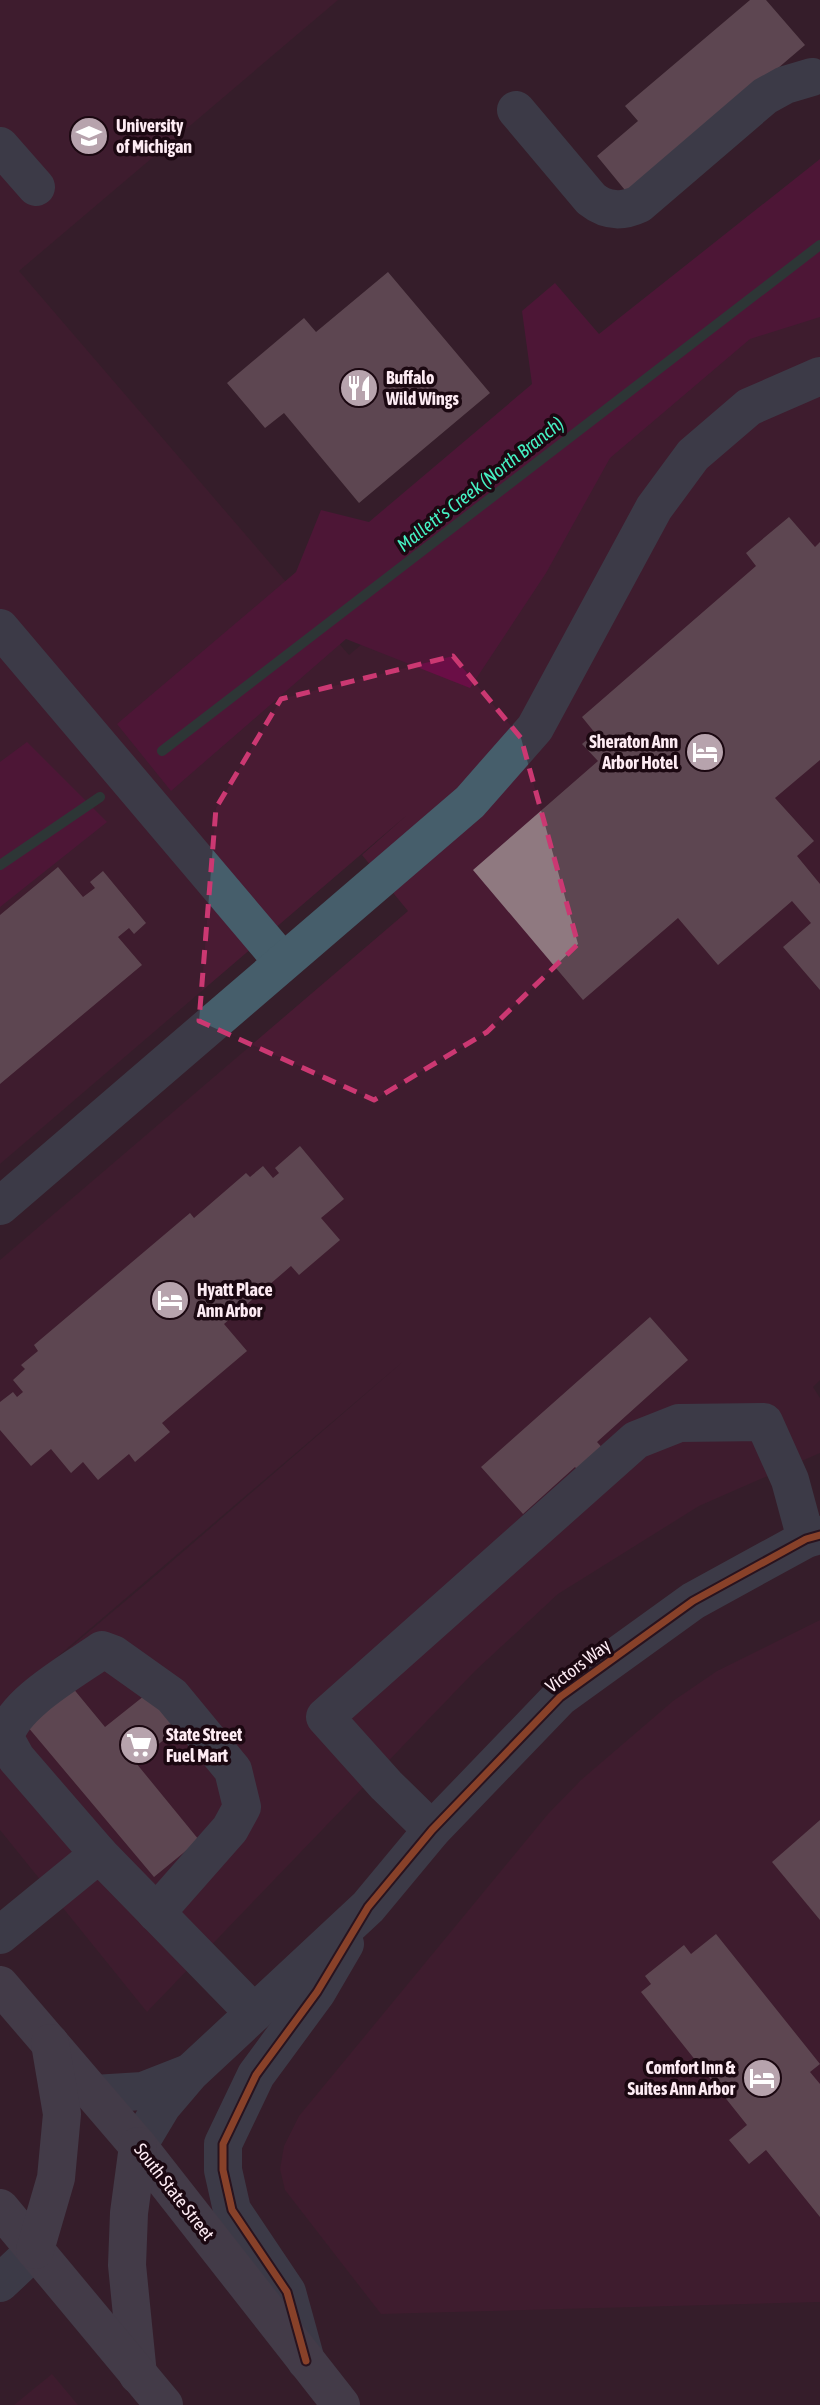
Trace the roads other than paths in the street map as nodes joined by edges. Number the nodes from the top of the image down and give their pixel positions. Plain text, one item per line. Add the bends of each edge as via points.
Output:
1 (812, 77) dead end
2 (516, 110) dead end
3 (0, 146) edge
4 (36, 187) dead end
5 (820, 376) edge
6 (0, 628) edge
7 (283, 961) junction
8 (0, 1206) edge
9 (813, 1537) edge
10 (432, 1830) junction
11 (99, 1854) junction
12 (368, 1907) junction
13 (156, 1913) junction
14 (0, 1935) edge
15 (0, 1985) edge
16 (254, 2013) junction
17 (50, 2043) junction
18 (191, 2072) junction
19 (93, 2094) junction
20 (138, 2146) junction
21 (0, 2208) edge
22 (35, 2250) junction
23 (0, 2283) edge
24 (306, 2361) junction
25 (138, 2375) junction
26 (164, 2405) edge
27 (341, 2405) edge

1 - 2 street via 765,96 628,209 601,207 591,199
3 - 4 street
5 - 7 street via 749,407 693,455 654,509 535,728 470,802
6 - 7 street
7 - 8 street
9 - 10 street, Victors Way via 693,1601 560,1697
9 - 10 street via 764,1422 679,1423 636,1440 325,1717
10 - 12 street, Victors Way
11 - 13 street
11 - 13 street via 16,1758 5,1738 8,1724 43,1691 102,1650 172,1696 233,1770 242,1807 230,1829
11 - 14 street
12 - 16 street, Victors Way
12 - 24 street via 317,1992 256,2075 223,2144 223,2170 232,2210 287,2292
13 - 16 street
15 - 17 main road, South State Street
16 - 18 street, Victors Way
17 - 19 main road, South State Street
17 - 22 main road via 62,2114 56,2178
18 - 19 street via 143,2091
18 - 20 street, Victors Way via 162,2106
19 - 20 main road, South State Street
20 - 24 main road, South State Street
20 - 25 main road via 127,2265
21 - 22 main road
22 - 23 street
22 - 25 main road
24 - 27 main road, South State Street
25 - 26 main road

